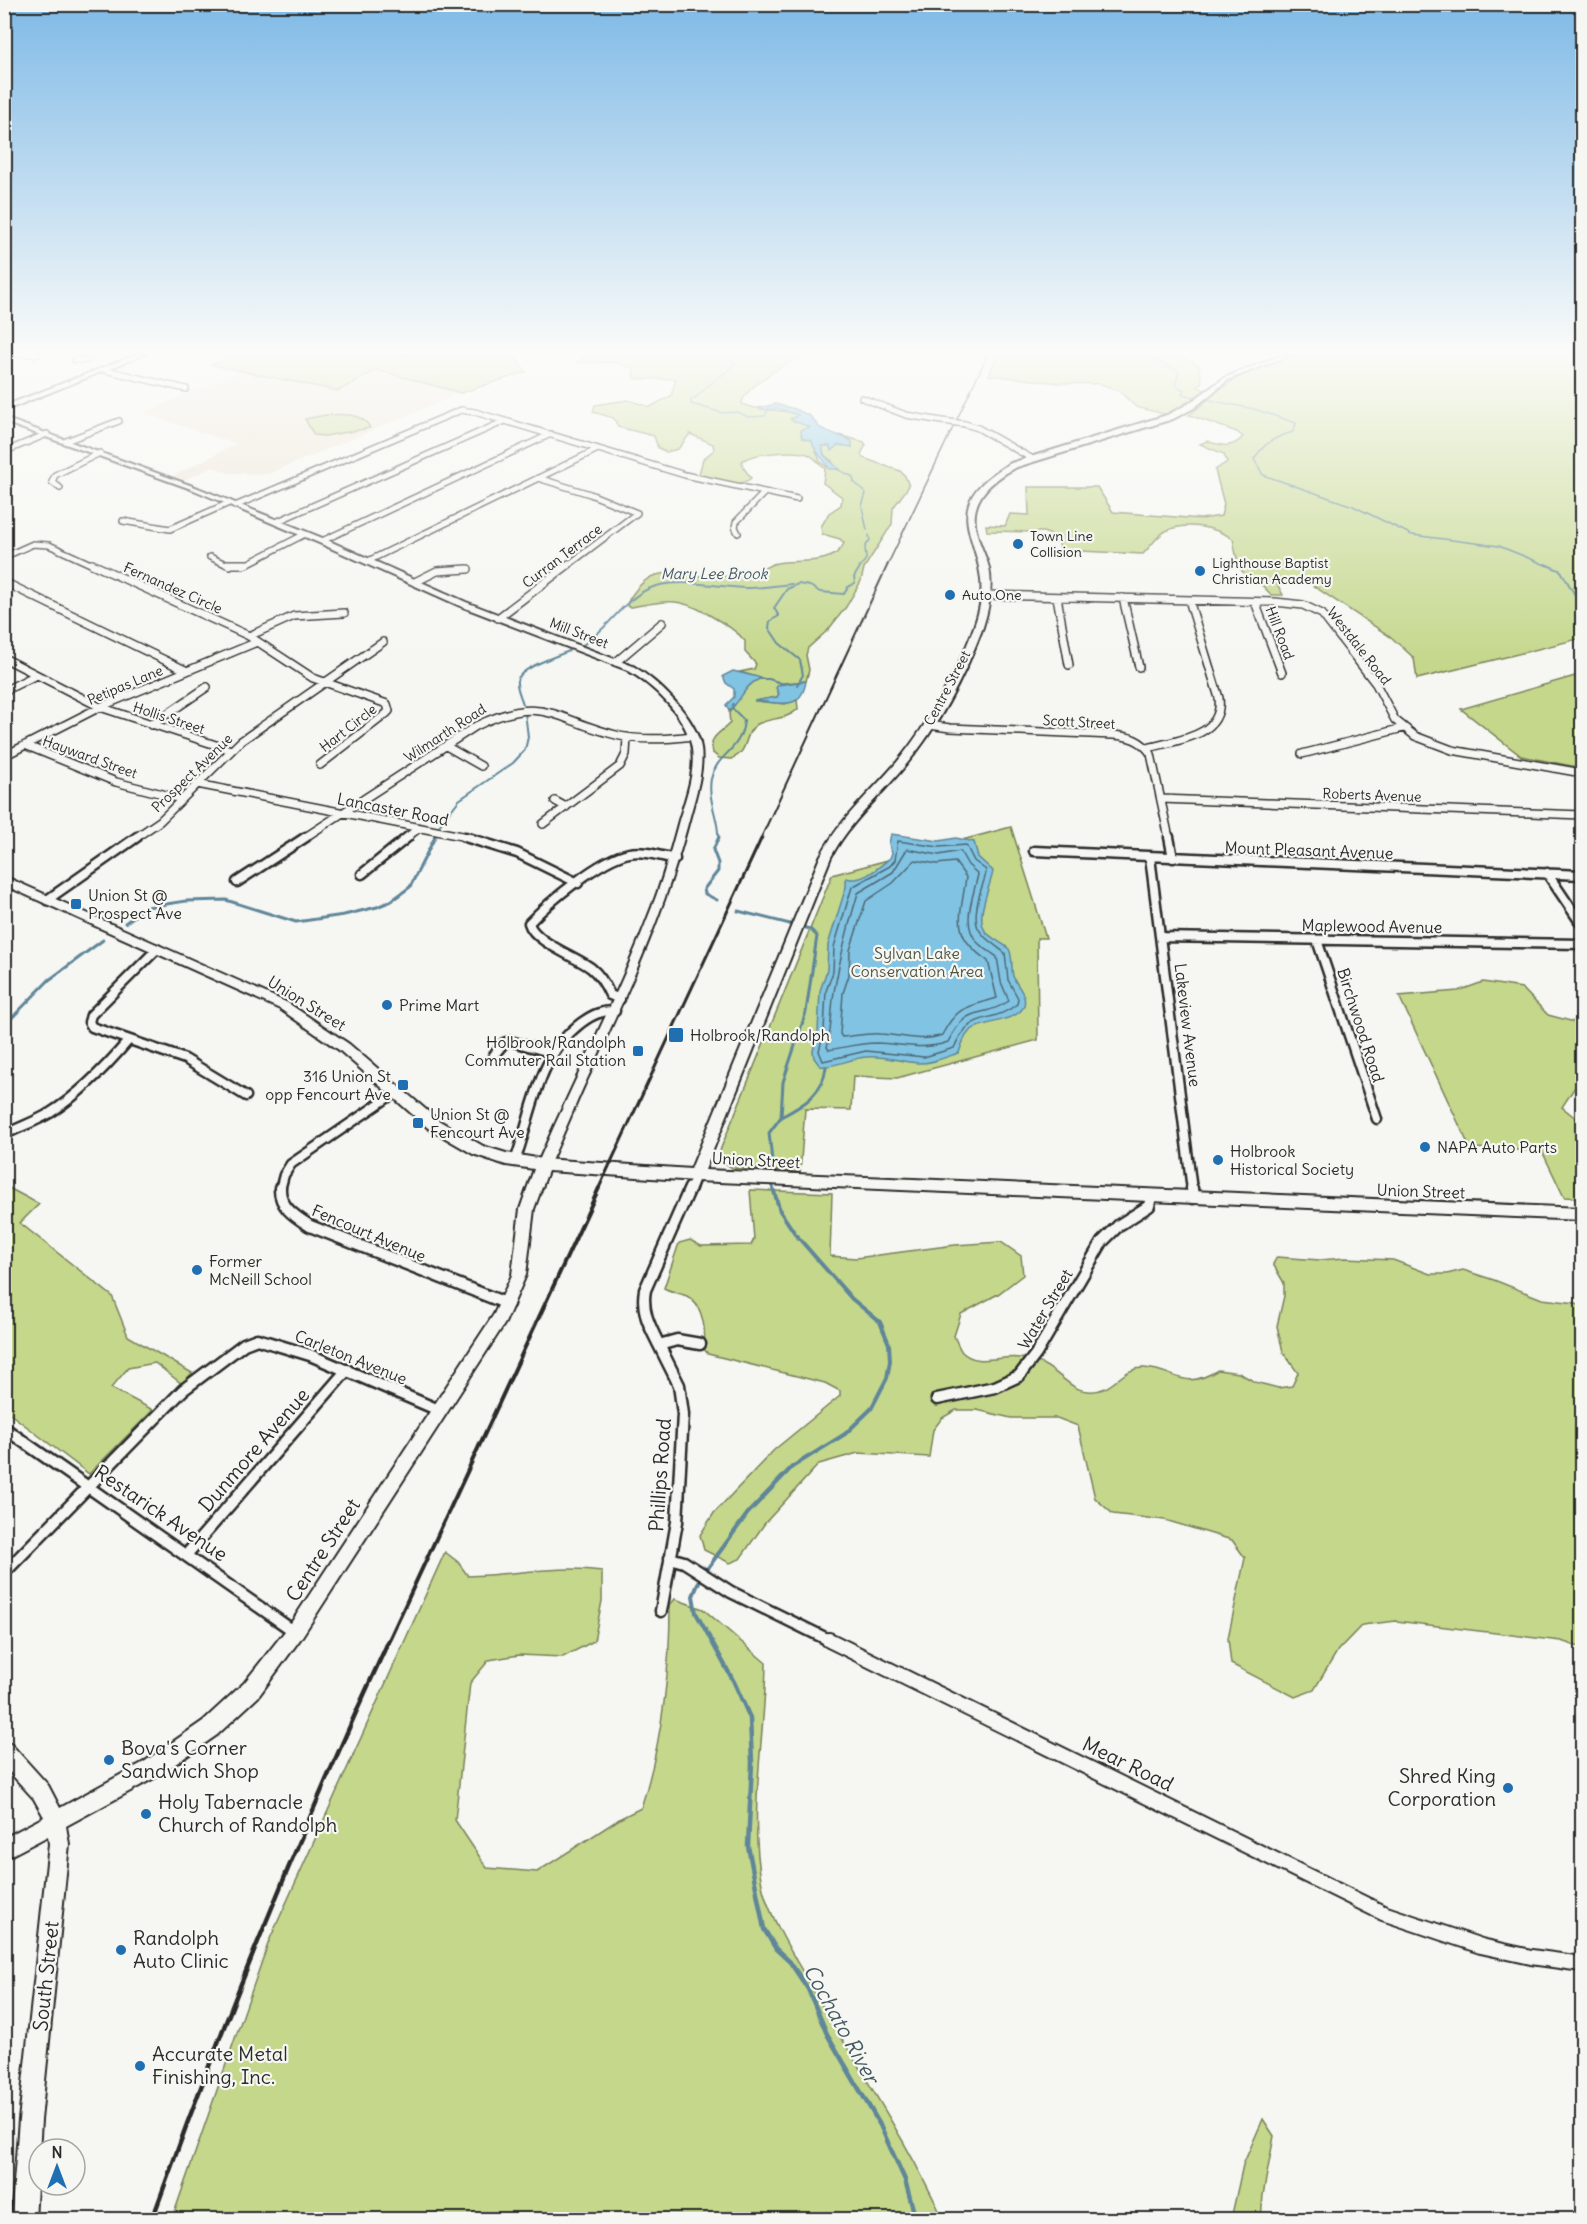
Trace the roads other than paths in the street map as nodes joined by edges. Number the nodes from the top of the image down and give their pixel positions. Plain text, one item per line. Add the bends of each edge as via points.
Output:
1 (90, 458) edge
2 (112, 458) edge
3 (345, 458) edge
4 (422, 458) edge
5 (500, 458) edge
6 (580, 458) edge
7 (627, 458) edge
8 (1031, 458) edge
9 (538, 478) junction
10 (60, 488) dead end
11 (764, 493) junction
12 (797, 499) dead end
13 (232, 504) junction
14 (123, 521) dead end
15 (276, 522) junction
16 (738, 533) dead end
17 (305, 534) junction
18 (322, 541) junction
19 (4, 556) edge
20 (210, 557) dead end
21 (368, 561) junction
22 (468, 569) dead end
23 (4, 582) edge
24 (415, 582) junction
25 (986, 595) junction
26 (1057, 597) junction
27 (1123, 598) junction
28 (1189, 600) junction
29 (1255, 602) junction
30 (344, 613) dead end
31 (498, 618) junction
32 (662, 623) dead end
33 (249, 636) junction
34 (257, 642) junction
35 (383, 642) dead end
36 (4, 658) edge
37 (616, 662) junction
38 (1069, 665) dead end
39 (1139, 667) dead end
40 (187, 671) junction
41 (1282, 673) dead end
42 (36, 675) junction
43 (324, 683) junction
44 (207, 687) dead end
45 (4, 691) edge
46 (100, 707) junction
47 (151, 725) junction
48 (928, 725) junction
49 (1403, 728) junction
50 (693, 736) junction
51 (627, 737) junction
52 (25, 745) junction
53 (446, 746) junction
54 (1148, 748) junction
55 (231, 750) junction
56 (1302, 754) dead end
57 (4, 756) edge
58 (320, 765) dead end
59 (481, 766) dead end
60 (1582, 773) edge
61 (197, 784) junction
62 (182, 799) junction
63 (1161, 799) junction
64 (555, 801) dead end
65 (567, 807) junction
66 (343, 813) junction
67 (1582, 815) edge
68 (543, 824) dead end
69 (419, 828) junction
70 (1034, 851) dead end
71 (1150, 857) junction
72 (1173, 858) junction
73 (675, 859) junction
74 (1547, 873) junction
75 (362, 874) dead end
76 (1582, 875) edge
77 (4, 880) edge
78 (237, 882) dead end
79 (578, 883) junction
80 (47, 900) junction
81 (1582, 925) edge
82 (1161, 937) junction
83 (1317, 940) junction
84 (1582, 945) edge
85 (157, 949) junction
86 (617, 1005) junction
87 (128, 1041) junction
88 (553, 1053) junction
89 (494, 1055) dead end
90 (396, 1092) junction
91 (246, 1096) dead end
92 (1377, 1119) dead end
93 (4, 1135) edge
94 (515, 1161) junction
95 (543, 1165) junction
96 (696, 1175) junction
97 (1151, 1196) junction
98 (1193, 1198) junction
99 (1582, 1214) edge
100 (508, 1304) junction
101 (700, 1344) dead end
102 (659, 1346) junction
103 (347, 1370) junction
104 (937, 1399) dead end
105 (441, 1411) junction
106 (4, 1428) edge
107 (88, 1487) junction
108 (187, 1554) junction
109 (670, 1558) junction
110 (4, 1573) edge
111 (661, 1611) dead end
112 (295, 1632) junction
113 (4, 1751) edge
114 (56, 1821) junction
115 (4, 1849) edge
116 (1582, 1964) edge
117 (23, 2220) edge

1 - 10 street via 55,475 52,482
2 - 13 street, Mill Street
3 - 13 street
4 - 15 street
5 - 18 street
6 - 9 street
7 - 11 street
8 - 25 main road, Centre Street via 989,481 971,506 970,523 985,568
9 - 21 street
9 - 31 street, Curran Terrace via 638,512
11 - 12 street
11 - 16 street via 736,522
13 - 14 street via 173,529
13 - 15 street, Mill Street
15 - 17 street, Mill Street
17 - 18 street, Mill Street
17 - 20 street via 243,566 230,566
18 - 21 street, Mill Street
19 - 33 street, Fernandez Circle via 45,543
21 - 24 street, Mill Street
22 - 24 street via 438,571
23 - 40 street
24 - 31 street, Mill Street
25 - 26 street, Westdale Road
25 - 48 main road, Centre Street via 976,630
26 - 27 street, Westdale Road
26 - 38 street
27 - 28 street, Westdale Road
27 - 39 street
28 - 29 street, Westdale Road
28 - 54 street via 1219,698 1220,714 1204,732
29 - 41 street, Hill Road
29 - 49 street, Westdale Road via 1296,603 1320,612 1377,684 1390,713
30 - 33 street via 290,615
31 - 37 street, Mill Street
32 - 37 street
33 - 34 street, Fernandez Circle
34 - 40 street, Petipas Lane
34 - 43 street, Fernandez Circle
35 - 43 street, Prospect Avenue
36 - 42 street, Hollis Street
37 - 50 street, Mill Street via 649,679
40 - 46 street, Petipas Lane
42 - 45 street
42 - 46 street, Hollis Street
43 - 55 street, Prospect Avenue
43 - 58 street, Hart Circle via 381,701 389,708
44 - 47 street
46 - 47 street, Hollis Street
46 - 52 street, Petipas Lane
47 - 55 street, Hollis Street
48 - 54 street, Scott Street via 1120,735
48 - 96 main road, Centre Street via 902,764 836,837 793,932
49 - 56 street
49 - 60 street, Westdale Road via 1445,748
50 - 51 street, Wilmarth Road
50 - 73 street via 695,772
51 - 53 street, Wilmarth Road via 542,709 521,708 493,716
51 - 65 street via 626,754 620,766
52 - 57 street, Petipas Lane
52 - 62 street, Hayward Street via 116,782
53 - 59 street
53 - 66 street, Wilmarth Road
54 - 63 street
55 - 61 street, Prospect Avenue
61 - 62 street, Prospect Avenue
61 - 66 street, Lancaster Road
62 - 80 street, Prospect Avenue via 148,830
63 - 67 street, Roberts Avenue
63 - 72 street
64 - 65 street
65 - 68 street
66 - 69 street, Lancaster Road
66 - 78 street, Wilmarth Road
69 - 75 street
69 - 79 street, Lancaster Road via 498,845
70 - 71 street, Mount Pleasant Avenue
71 - 72 street, Mount Pleasant Avenue
71 - 82 street, Lakeview Avenue
72 - 74 street, Mount Pleasant Avenue
73 - 79 street via 627,853
73 - 86 street
74 - 76 street, Mount Pleasant Avenue
74 - 81 street
77 - 80 main road, Union Street
79 - 86 street via 533,917 529,927 591,968 604,981
80 - 85 main road, Union Street
82 - 83 street, Maplewood Avenue
82 - 98 street, Lakeview Avenue
83 - 84 street, Maplewood Avenue
83 - 92 street, Birchwood Road
85 - 87 street via 101,1004 89,1022 100,1032
85 - 90 main road, Union Street via 284,1006 344,1047
86 - 88 street via 577,1024
86 - 95 street
87 - 91 street via 185,1059
87 - 93 street via 66,1102
88 - 89 street via 510,1041
88 - 94 street via 537,1086
90 - 94 main road, Union Street via 449,1135 488,1154
90 - 100 street, Fencourt Avenue via 291,1164 281,1181 283,1204 310,1226
94 - 95 main road, Union Street
95 - 96 main road, Union Street
95 - 100 main road, Centre Street via 527,1209 522,1265
96 - 97 main road, Union Street
96 - 102 street via 643,1297 645,1317
97 - 98 main road, Union Street
97 - 104 street, Water Street via 1149,1206 1119,1225 1102,1242 1019,1376 995,1388
98 - 99 main road, Union Street
100 - 105 main road, Centre Street
101 - 102 street via 677,1340
102 - 109 street, Phillips Road via 676,1377 682,1404 678,1512
103 - 105 street, Carleton Avenue
103 - 107 street, Carleton Avenue via 275,1342 257,1339 248,1343 183,1390
103 - 108 street, Dunmore Avenue
105 - 112 main road, Centre Street
106 - 107 street, Restarick Avenue
107 - 108 street, Restarick Avenue
107 - 110 street
108 - 112 street, Restarick Avenue
109 - 111 street, Phillips Road
109 - 116 street, Mear Road via 684,1562 731,1592 1383,1912 1493,1951
112 - 114 main road, Centre Street via 251,1690 210,1728 152,1769
113 - 114 main road, South Street via 40,1789
114 - 115 main road, Centre Street
114 - 117 main road, South Street via 57,1879

